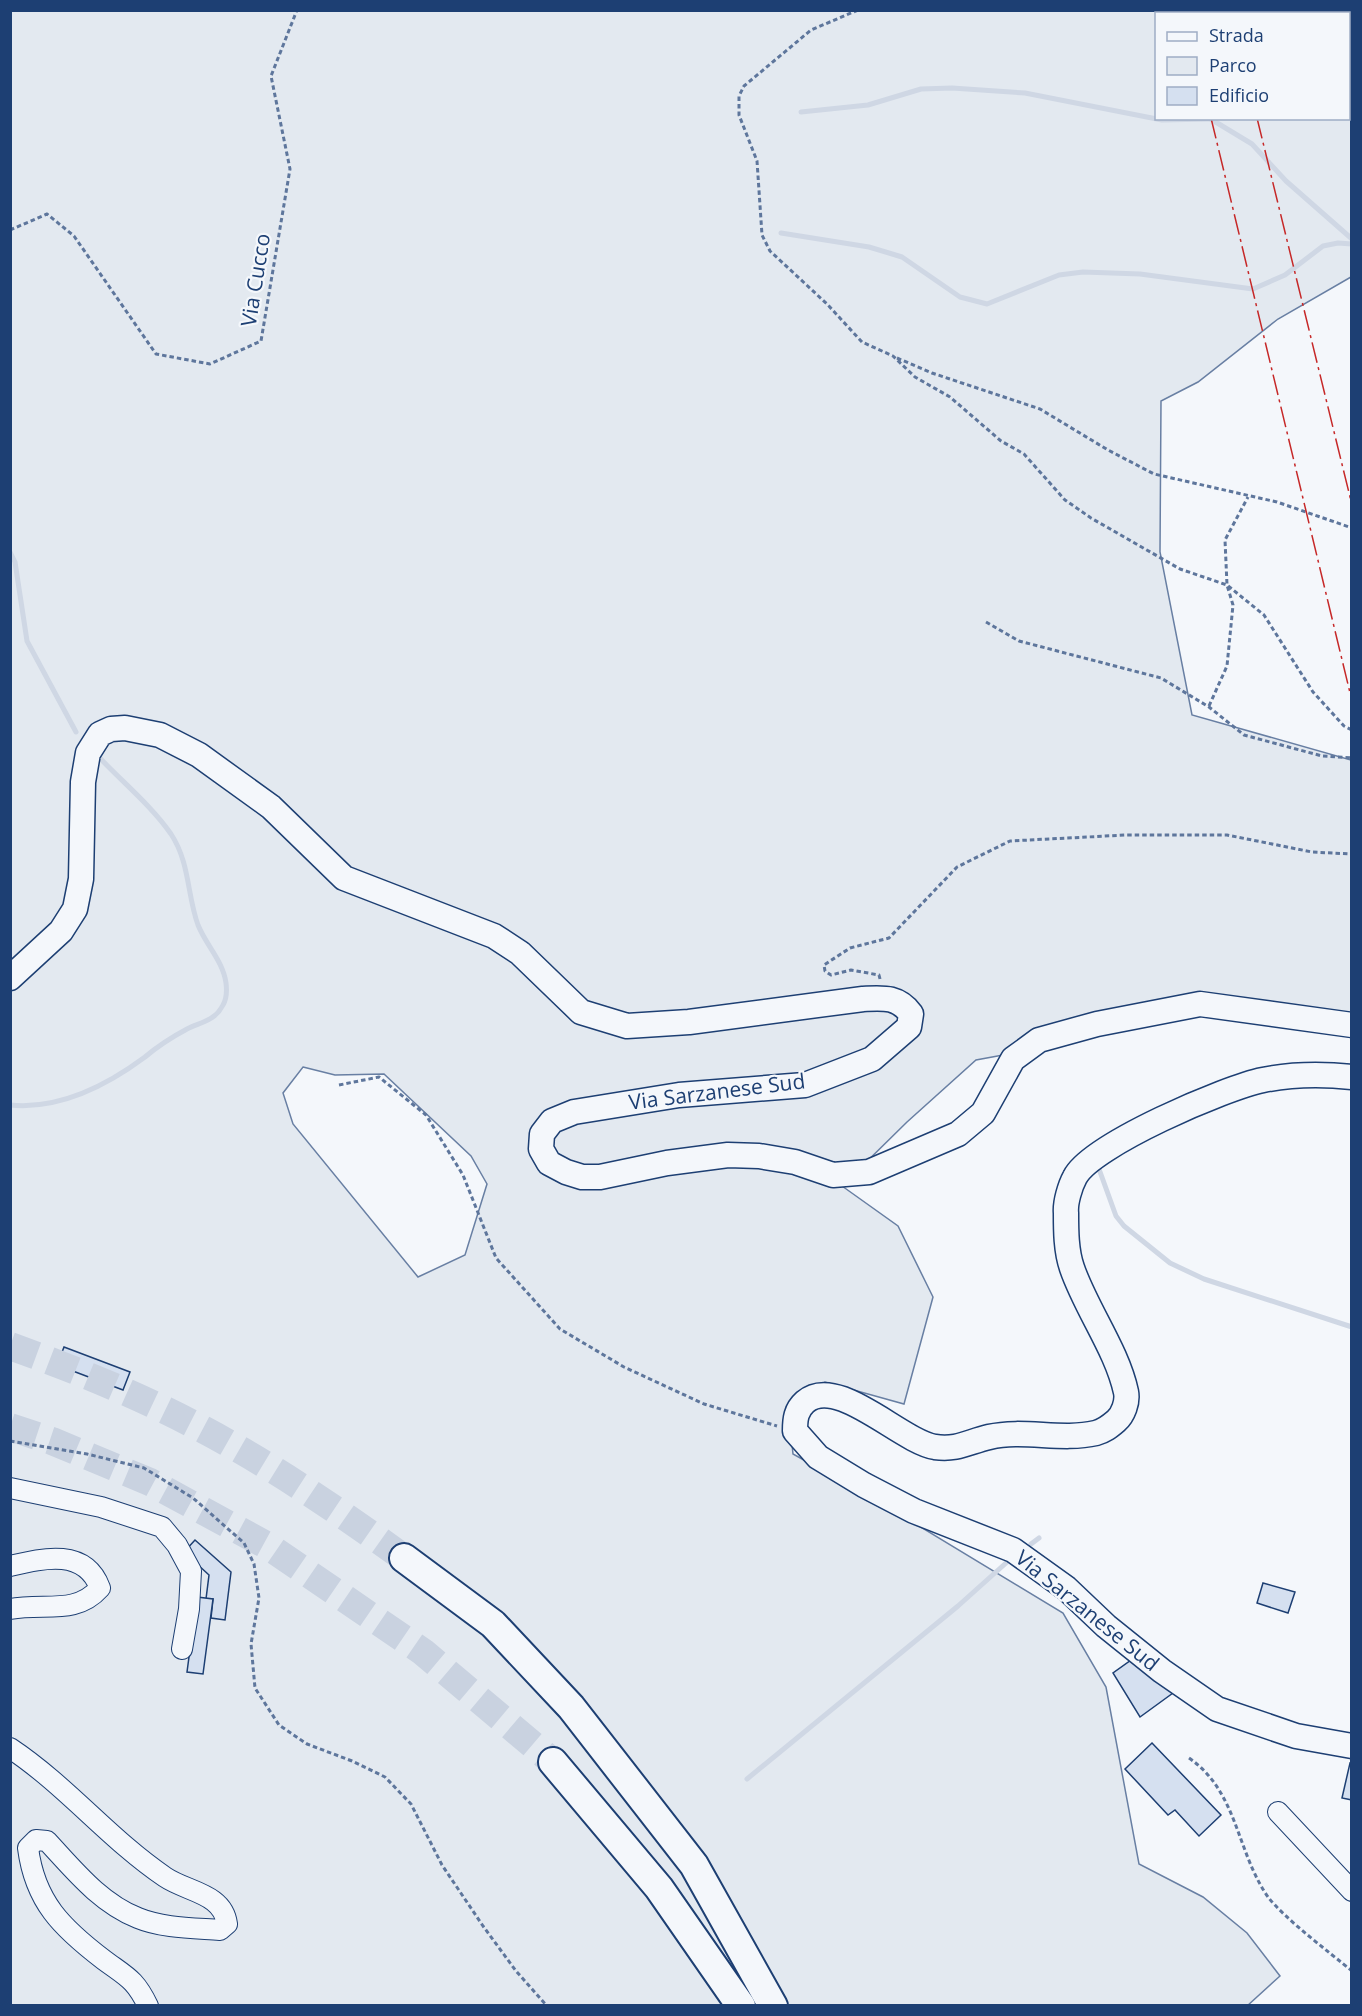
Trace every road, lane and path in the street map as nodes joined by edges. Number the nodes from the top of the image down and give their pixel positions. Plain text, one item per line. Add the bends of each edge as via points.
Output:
1 (297, 10) edge
2 (858, 10) edge
3 (10, 230) edge
4 (892, 356) junction
5 (1248, 497) junction
6 (1352, 528) edge
7 (1227, 585) junction
8 (986, 622) dead end
9 (1209, 707) junction
10 (1352, 730) edge
11 (1352, 758) edge
12 (1352, 854) edge
13 (10, 978) edge
14 (874, 999) junction
15 (1352, 1025) edge
16 (1352, 1077) edge
17 (339, 1085) dead end
18 (795, 1431) junction
19 (10, 1441) edge
20 (10, 1488) edge
21 (404, 1558) tunnel mouth
22 (10, 1566) edge
23 (10, 1609) edge
24 (182, 1649) dead end
25 (1352, 1746) edge
26 (10, 1748) edge
27 (1189, 1758) dead end
28 (554, 1762) tunnel mouth
29 (1278, 1812) dead end
30 (1352, 1891) edge
31 (1352, 1971) edge
32 (130, 1979) junction
33 (134, 2006) edge
34 (148, 2006) edge
35 (547, 2006) edge
36 (741, 2006) edge
37 (773, 2006) edge

1 - 3 path, Via Cucco via 271,76 290,169 261,341 210,364 156,354 74,236 47,214
2 - 4 path via 811,30 744,86 738,115 757,161 762,234 771,251 862,342
4 - 5 path via 932,374 1040,409 1154,474
4 - 7 path via 915,377 950,397 1001,441 1024,454 1065,500 1091,518 1180,569
5 - 6 path via 1277,502
5 - 7 path via 1226,540
7 - 9 path via 1233,605 1227,666
7 - 10 path via 1264,615 1312,692
8 - 9 path via 1019,641 1161,678
9 - 11 path via 1244,735 1322,756
12 - 14 path via 1312,852 1227,835 1010,841 957,867 889,938 850,948 824,965 831,975 851,970 879,975 881,983
13 - 14 main road, Via Sarzanese Sud via 61,932 75,909 81,879 88,753 100,734 125,728 160,735 199,755 271,807 344,878 494,936 520,953 581,1012 589,1015 627,1026
14 - 15 main road, Via Sarzanese Sud via 890,998 904,1004 910,1014 909,1027 873,1059 805,1085 679,1095 574,1112 552,1121 542,1134 541,1149 549,1163 582,1177 728,1155 795,1162 833,1175 869,1172 958,1134 983,1113 1013,1059 1039,1040 1200,1004
16 - 18 main road via 1301,1074 1232,1090 1193,1104 1098,1154 1075,1176 1065,1209 1070,1264 1126,1394 1119,1418 1106,1429 1076,1435 989,1437 958,1448 933,1446 828,1394 807,1400 799,1409
17 - 18 path via 379,1077 426,1115 463,1175 496,1258 560,1329 624,1367 704,1404
18 - 25 main road, Via Sarzanese Sud via 818,1457 864,1485 914,1511 1013,1550 1066,1588 1162,1671 1217,1709 1296,1736
19 - 35 path via 144,1468 193,1498 244,1543 254,1564 260,1598 250,1644 255,1688 279,1725 307,1744 385,1777 411,1804 442,1865 483,1926
20 - 24 street via 101,1507 162,1527 190,1571
21 - 37 highway via 493,1624 571,1707 694,1865
22 - 23 street via 41,1559 73,1560 95,1574 100,1588 76,1606
26 - 32 street via 57,1782 166,1878 215,1901 225,1911 226,1924 220,1930 139,1919 108,1902 47,1841 36,1840 28,1848 41,1898 63,1926
27 - 31 path via 1207,1770 1226,1799 1258,1880 1270,1899
28 - 36 highway via 659,1888
29 - 30 street
32 - 33 street
32 - 34 street via 137,1984

